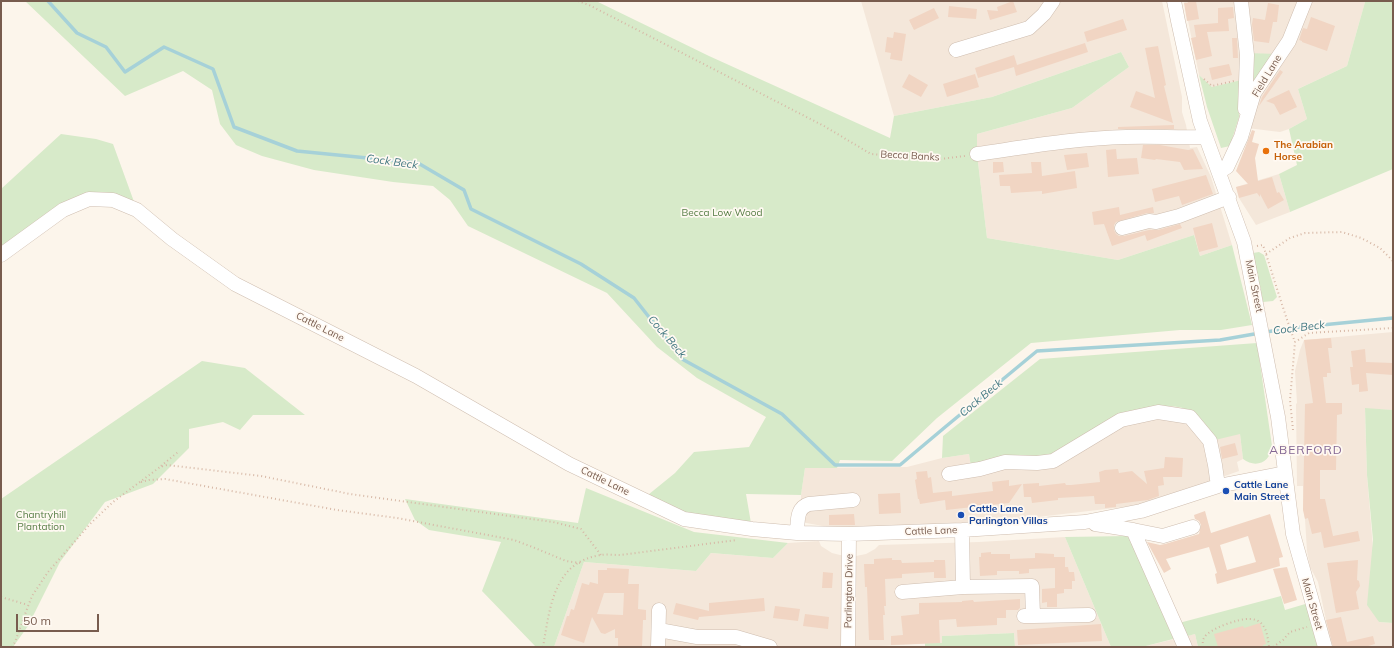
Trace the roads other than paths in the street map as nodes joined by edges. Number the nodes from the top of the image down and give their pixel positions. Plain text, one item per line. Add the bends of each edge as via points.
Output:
1 (1053, 1) edge
2 (1174, 1) edge
3 (1241, 1) edge
4 (1305, 1) edge
5 (956, 50) dead end
6 (1245, 122) junction
7 (1206, 137) junction
8 (977, 154) road end
9 (1219, 172) junction
10 (1229, 197) junction
11 (1122, 228) dead end
12 (1, 256) edge
13 (1285, 473) junction
14 (949, 474) dead end
15 (1218, 486) junction
16 (853, 500) dead end
17 (1085, 522) junction
18 (1193, 527) dead end
19 (962, 530) junction
20 (1133, 530) junction
21 (796, 533) junction
22 (849, 534) junction
23 (963, 587) junction
24 (902, 592) dead end
25 (659, 610) dead end
26 (1090, 615) dead end
27 (659, 630) junction
28 (658, 647) edge
29 (770, 647) edge
30 (848, 647) edge
31 (1184, 647) edge
32 (1325, 647) edge

1 - 5 street via 1029,28
2 - 7 street, Main Street via 1196,106
3 - 6 street via 1247,55
4 - 6 street, Field Lane via 1289,41 1254,93
6 - 9 street, Field Lane via 1227,166
7 - 8 street via 1084,140
7 - 9 street, Main Street
9 - 10 street, Main Street
10 - 11 street via 1179,216
10 - 13 street, Main Street via 1244,242 1258,306 1270,367
12 - 21 street, Cattle Lane via 63,210 89,199 113,200 137,210 172,239 235,284 416,376 576,467 684,520
13 - 15 street, Cattle Lane
13 - 32 street, Main Street via 1293,534
14 - 15 street via 1005,462 1053,461 1121,420 1158,412 1190,418 1210,441
15 - 17 street, Cattle Lane via 1141,511
16 - 21 street via 804,506 799,511
17 - 19 street, Cattle Lane
17 - 20 street
18 - 20 street via 1163,536
19 - 22 street, Cattle Lane
19 - 23 street
20 - 31 street
21 - 22 street, Cattle Lane
22 - 30 street, Parlington Drive
23 - 24 street
23 - 26 street via 1032,586 1029,616
25 - 27 street
27 - 28 street
27 - 29 street via 697,637 736,637

